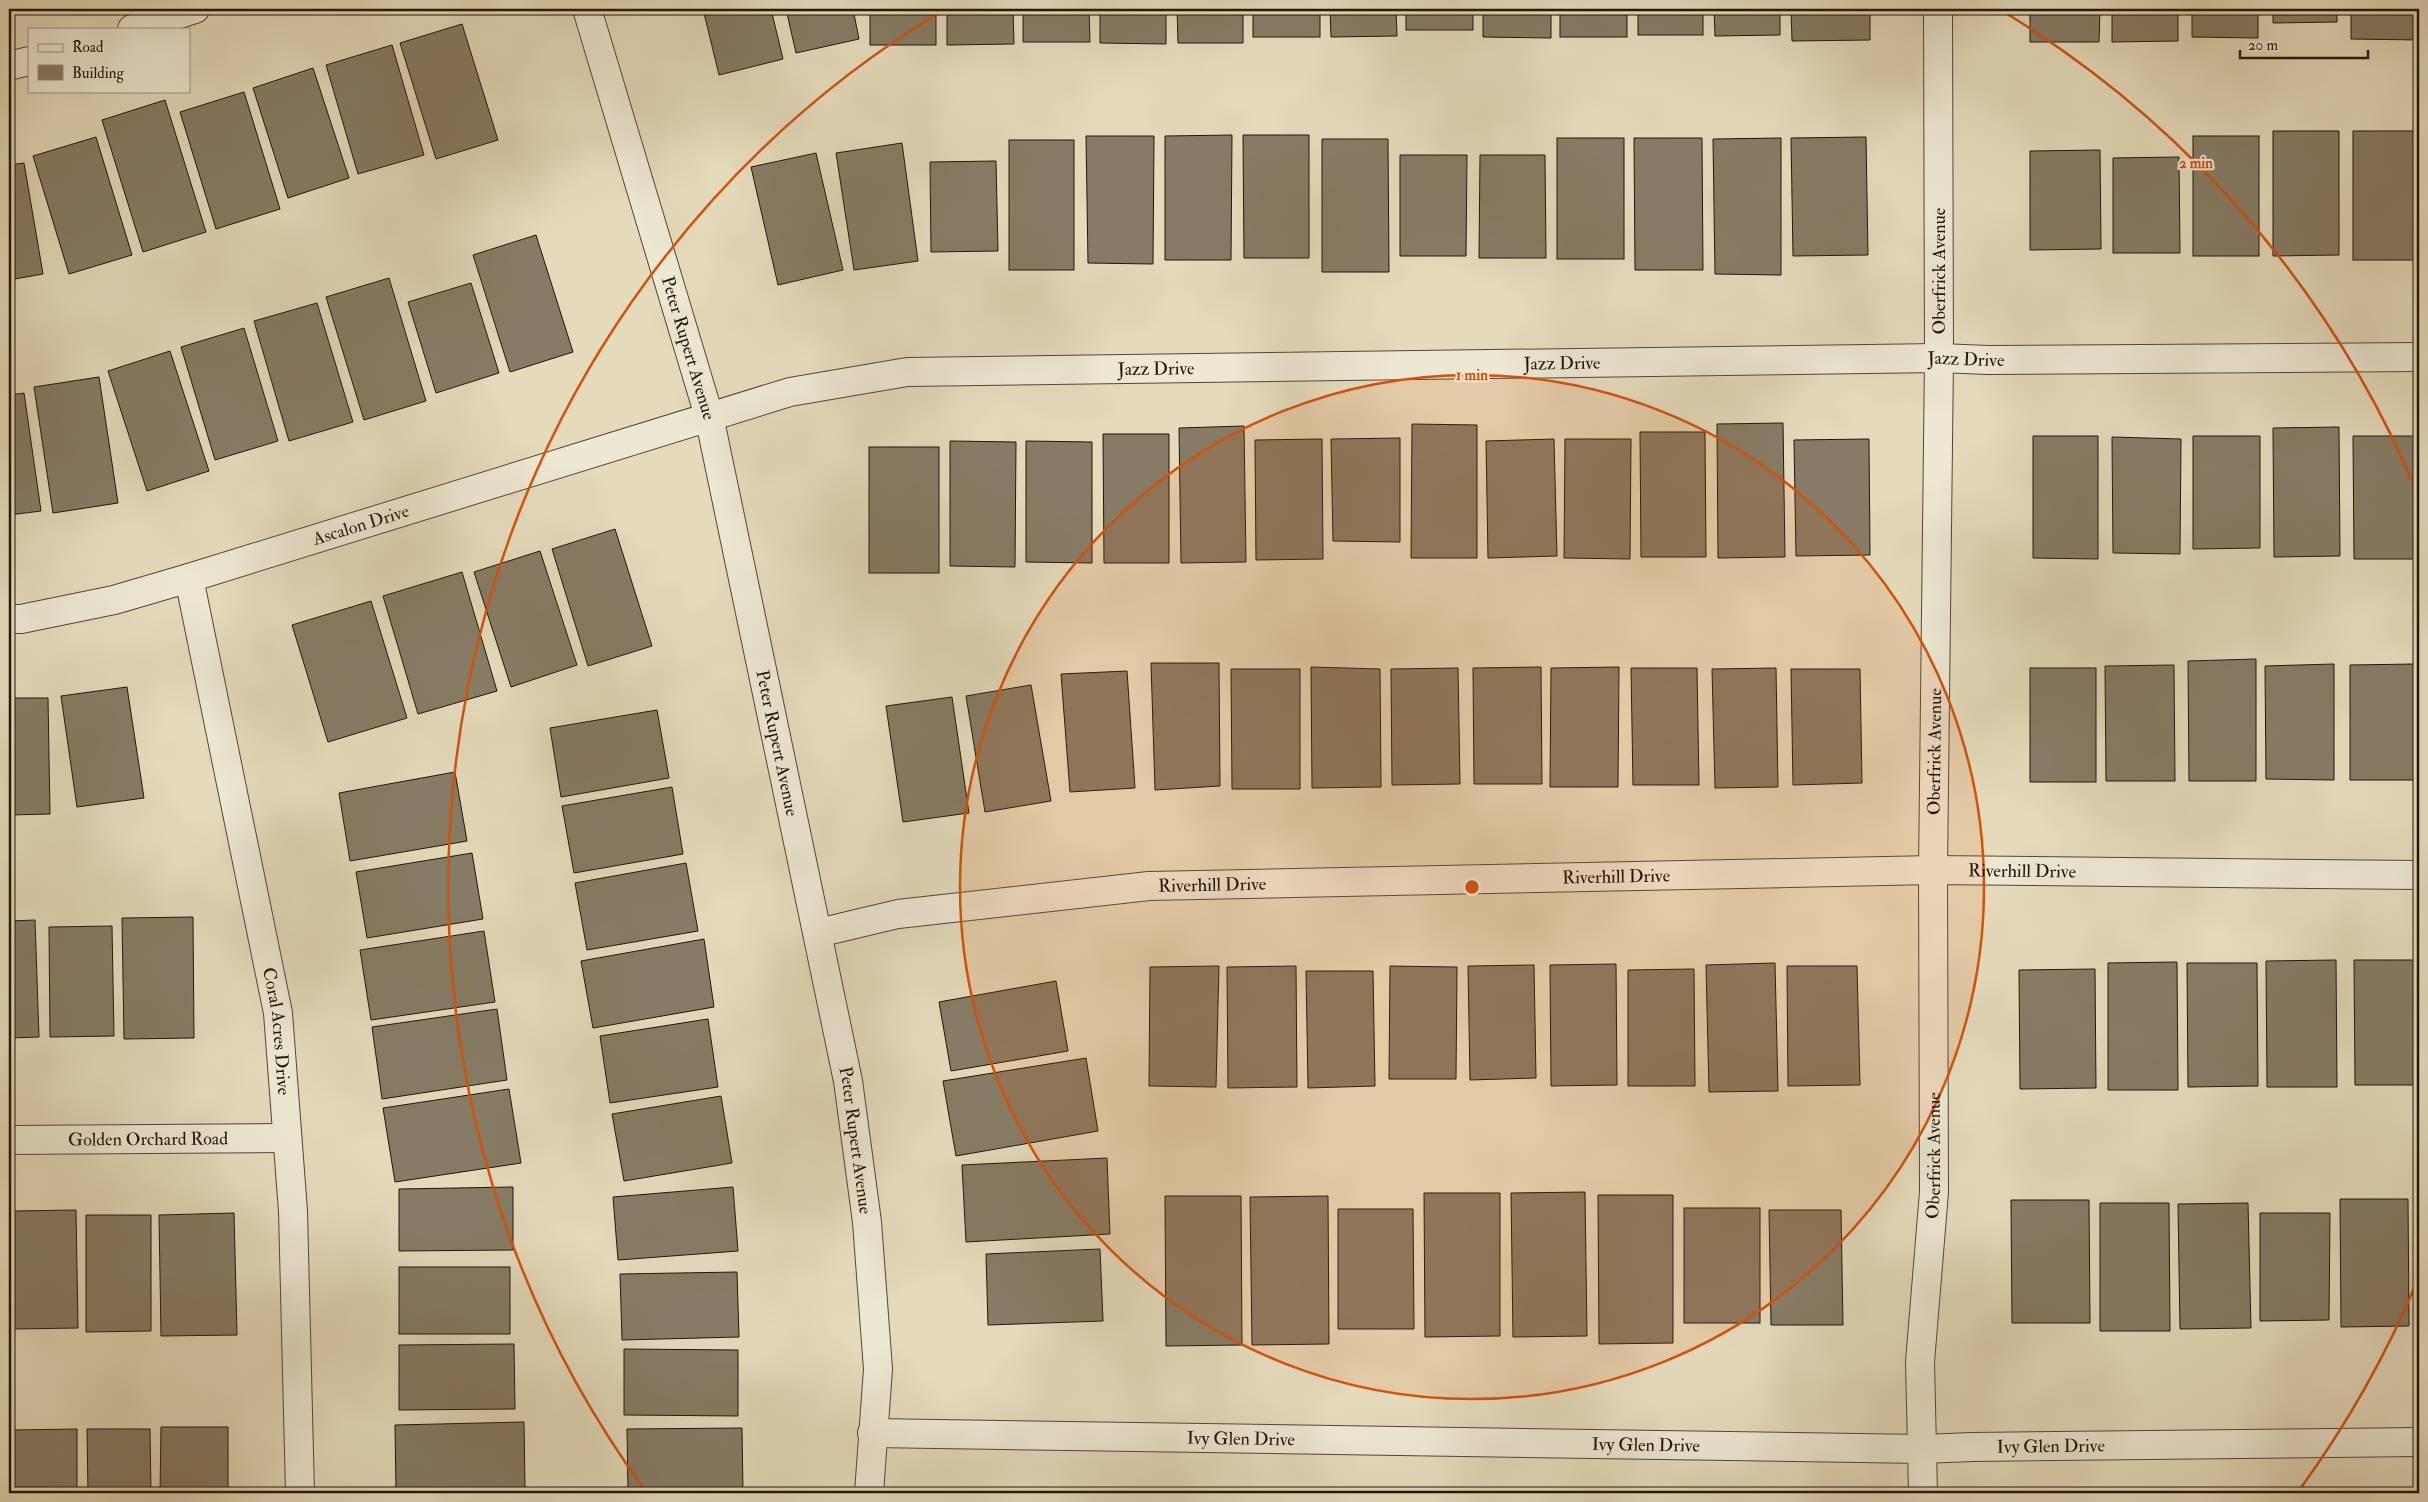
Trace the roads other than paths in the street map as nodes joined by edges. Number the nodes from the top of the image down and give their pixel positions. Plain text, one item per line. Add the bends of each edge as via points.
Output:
1 (195, 9) edge
2 (587, 9) edge
3 (1938, 9) edge
4 (135, 28) edge
5 (28, 61) edge
6 (9, 66) edge
7 (2419, 357) edge
8 (1939, 358) junction
9 (709, 416) junction
10 (189, 578) junction
11 (9, 619) edge
12 (1933, 870) junction
13 (2419, 875) edge
14 (818, 933) junction
15 (287, 1138) junction
16 (9, 1140) edge
17 (872, 1433) junction
18 (2419, 1442) edge
19 (1923, 1450) junction
20 (300, 1493) edge
21 (869, 1493) edge
22 (1923, 1493) edge

1 - 4 street
2 - 9 street, Peter Rupert Avenue
3 - 8 street, Oberfrick Avenue
5 - 6 street
7 - 8 street, Jazz Drive
8 - 9 street, Jazz Drive via 907,372 790,392
8 - 12 street, Oberfrick Avenue
9 - 10 street, Ascalon Drive via 644,439
9 - 14 street, Peter Rupert Avenue
10 - 11 street, Ascalon Drive via 114,600
10 - 15 street, Coral Acres Drive via 278,1012
12 - 13 street, Riverhill Drive
12 - 14 street, Riverhill Drive via 1149,886 898,914
12 - 19 street, Oberfrick Avenue via 1934,1192 1920,1362
14 - 17 street, Peter Rupert Avenue via 848,1081 866,1222 878,1369
15 - 16 street, Golden Orchard Road
15 - 20 street, Coral Acres Drive via 293,1211
17 - 19 street, Ivy Glen Drive
17 - 21 street, Peter Rupert Avenue
18 - 19 street, Ivy Glen Drive via 1972,1446
19 - 22 street, Oberfrick Avenue

